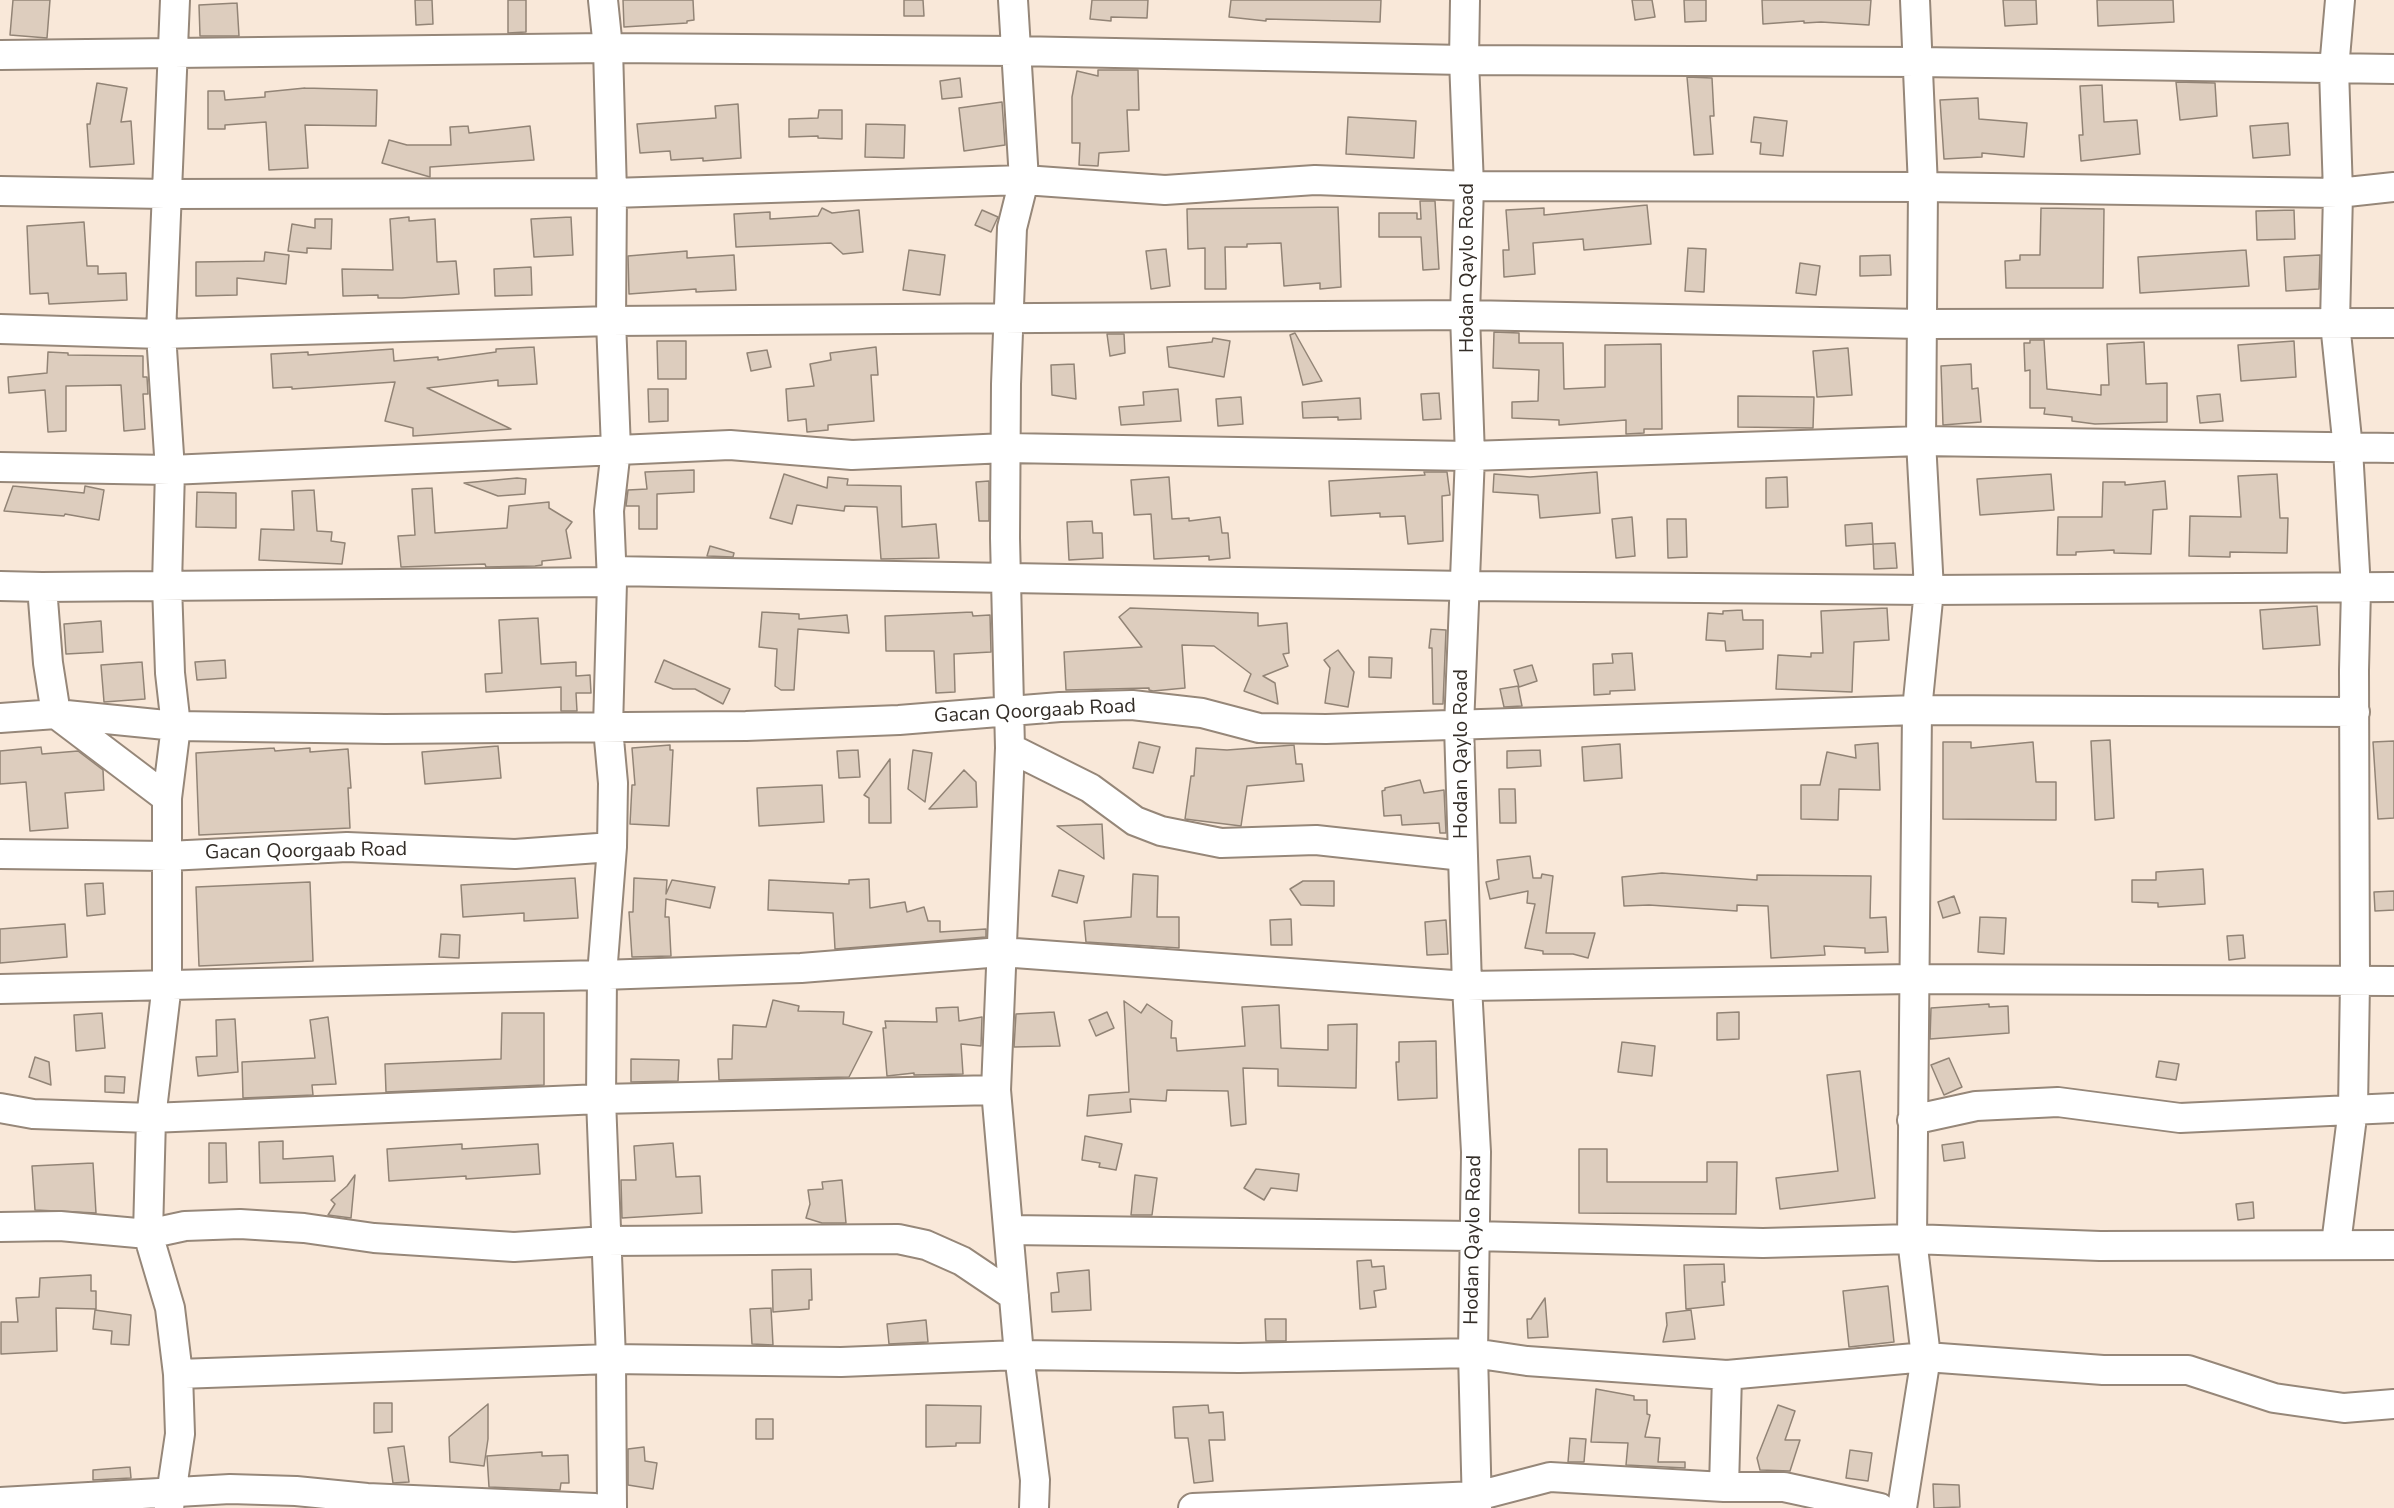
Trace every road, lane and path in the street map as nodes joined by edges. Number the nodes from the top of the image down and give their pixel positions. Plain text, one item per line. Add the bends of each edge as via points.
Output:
1 (175, 0) edge
2 (603, 0) edge
3 (1013, 0) edge
4 (1465, 0) edge
5 (1915, 0) edge
6 (2340, 0) edge
7 (608, 48) junction
8 (1015, 51) junction
9 (173, 54) junction
10 (0, 55) edge
11 (1464, 60) junction
12 (1918, 62) junction
13 (2334, 69) junction
14 (2394, 69) edge
15 (1023, 180) junction
16 (1469, 186) junction
17 (1923, 187) junction
18 (2394, 187) edge
19 (0, 191) edge
20 (612, 193) junction
21 (2338, 193) junction
22 (165, 194) junction
23 (1465, 315) junction
24 (1009, 317) junction
25 (611, 321) junction
26 (2335, 323) junction
27 (2394, 323) edge
28 (1922, 324) junction
29 (0, 329) edge
30 (161, 334) junction
31 (1922, 441) junction
32 (1006, 448) junction
33 (2348, 448) junction
34 (2394, 448) edge
35 (616, 449) junction
36 (1470, 456) junction
37 (0, 467) edge
38 (170, 470) junction
39 (612, 577) junction
40 (1006, 577) junction
41 (167, 585) junction
42 (0, 586) edge
43 (1466, 586) junction
44 (42, 587) junction
45 (2394, 587) edge
46 (2356, 589) junction
47 (1929, 590) junction
48 (1009, 710) junction
49 (1917, 710) junction
50 (2355, 712) junction
51 (56, 714) junction
52 (0, 718) edge
53 (176, 726) junction
54 (1459, 726) junction
55 (608, 728) junction
56 (1010, 748) junction
57 (167, 798) junction
58 (612, 847) junction
59 (0, 854) edge
60 (168, 856) junction
61 (1463, 856) junction
62 (1001, 952) junction
63 (602, 975) junction
64 (1913, 979) junction
65 (2355, 981) junction
66 (2394, 981) edge
67 (167, 984) junction
68 (1467, 986) junction
69 (0, 989) edge
70 (996, 1090) junction
71 (601, 1099) junction
72 (0, 1108) edge
73 (2394, 1108) edge
74 (2353, 1109) junction
75 (151, 1118) junction
76 (1912, 1120) junction
77 (0, 1227) edge
78 (1009, 1230) junction
79 (148, 1234) junction
80 (1473, 1236) junction
81 (1912, 1239) junction
82 (606, 1240) junction
83 (2336, 1244) junction
84 (2394, 1245) edge
85 (1014, 1296) junction
86 (1473, 1353) junction
87 (1019, 1355) junction
88 (1926, 1358) junction
89 (611, 1359) junction
90 (178, 1374) junction
91 (1727, 1375) junction
92 (2394, 1404) edge
93 (1724, 1487) junction
94 (170, 1501) edge
95 (0, 1502) edge
96 (1477, 1502) edge
97 (595, 1508) edge
98 (612, 1508) edge
99 (1034, 1508) edge
100 (1193, 1508) edge
101 (1880, 1508) edge
102 (1902, 1508) edge

1 - 9 street
2 - 7 street
3 - 8 street
4 - 11 street, Hodan Qaylo Road
5 - 12 street
6 - 13 street
7 - 8 street
7 - 9 street
7 - 20 street
8 - 11 street
8 - 15 street
9 - 10 street
9 - 22 street
11 - 12 street
11 - 16 street, Hodan Qaylo Road
12 - 13 street
12 - 17 street
13 - 14 street
13 - 21 street
15 - 16 street via 1165,190 1315,180
15 - 20 street
15 - 24 street via 1012,228
16 - 17 street
16 - 23 street, Hodan Qaylo Road
17 - 21 street
17 - 28 street
18 - 21 street
19 - 22 street
20 - 22 street
20 - 25 street
21 - 26 street
22 - 30 street
23 - 24 street
23 - 28 street
23 - 36 street, Hodan Qaylo Road
24 - 25 street
24 - 32 street
25 - 30 street
25 - 35 street
26 - 27 street
26 - 28 street
26 - 33 street
28 - 31 street
29 - 30 street
30 - 38 street
31 - 33 street
31 - 36 street
31 - 47 street
32 - 35 street via 852,455 730,445
32 - 36 street
32 - 40 street
33 - 34 street
33 - 46 street
35 - 38 street
35 - 39 street via 609,511
36 - 43 street, Hodan Qaylo Road
37 - 38 street
38 - 41 street
39 - 40 street
39 - 41 street
39 - 55 street
40 - 43 street
40 - 48 street
41 - 44 street
41 - 53 street
42 - 44 street
43 - 47 street
43 - 54 street, Hodan Qaylo Road
44 - 51 street
45 - 46 street
46 - 47 street
46 - 50 street
47 - 49 street
48 - 54 street, Gacan Qoorgaab Road via 1132,705 1203,713 1259,728
48 - 55 street, Gacan Qoorgaab Road via 887,720
48 - 56 street
49 - 50 street, Gacan Qoorgaab Road
49 - 54 street, Gacan Qoorgaab Road
49 - 64 street
50 - 65 street
51 - 52 street, Gacan Qoorgaab Road
51 - 53 street, Gacan Qoorgaab Road
51 - 57 street
53 - 55 street, Gacan Qoorgaab Road
53 - 57 street
54 - 61 street, Hodan Qaylo Road
55 - 58 street via 613,783
56 - 61 street via 1090,788 1135,821 1161,831 1221,843 1316,840
56 - 62 street
57 - 60 street
58 - 60 street, Gacan Qoorgaab Road via 515,854 347,847
58 - 63 street
59 - 60 street, Gacan Qoorgaab Road
60 - 67 street
61 - 68 street, Hodan Qaylo Road
62 - 63 street via 801,968
62 - 68 street
62 - 70 street
63 - 67 street
63 - 71 street
64 - 65 street
64 - 68 street
64 - 76 street
65 - 66 street
65 - 74 street
67 - 69 street
67 - 75 street
68 - 80 street, Hodan Qaylo Road via 1476,1152
70 - 71 street
70 - 78 street
71 - 75 street
71 - 82 street
72 - 75 street via 33,1114
73 - 74 street
74 - 76 street via 2180,1118 2058,1102 1976,1106
74 - 83 street
75 - 79 street
76 - 81 street
77 - 79 street via 60,1226
78 - 80 street
78 - 85 street
79 - 82 street via 185,1226 240,1224 514,1247
79 - 90 street via 170,1308
80 - 81 street via 1763,1243
80 - 86 street, Hodan Qaylo Road
81 - 83 street via 2100,1246
81 - 88 street
82 - 85 street via 898,1239 926,1245 962,1261
82 - 89 street
83 - 84 street
85 - 87 street
86 - 87 street via 1239,1358
86 - 91 street via 1527,1361
86 - 96 street, Hodan Qaylo Road
87 - 89 street via 841,1362
87 - 99 street via 1035,1480
88 - 91 street
88 - 92 street via 2103,1370 2188,1370 2274,1398 2344,1408
88 - 102 street
89 - 90 street
89 - 98 street
90 - 94 street via 180,1434
91 - 93 street
93 - 96 street via 1550,1477
93 - 101 street via 1784,1487
94 - 95 street
94 - 97 street via 230,1489
96 - 100 street

